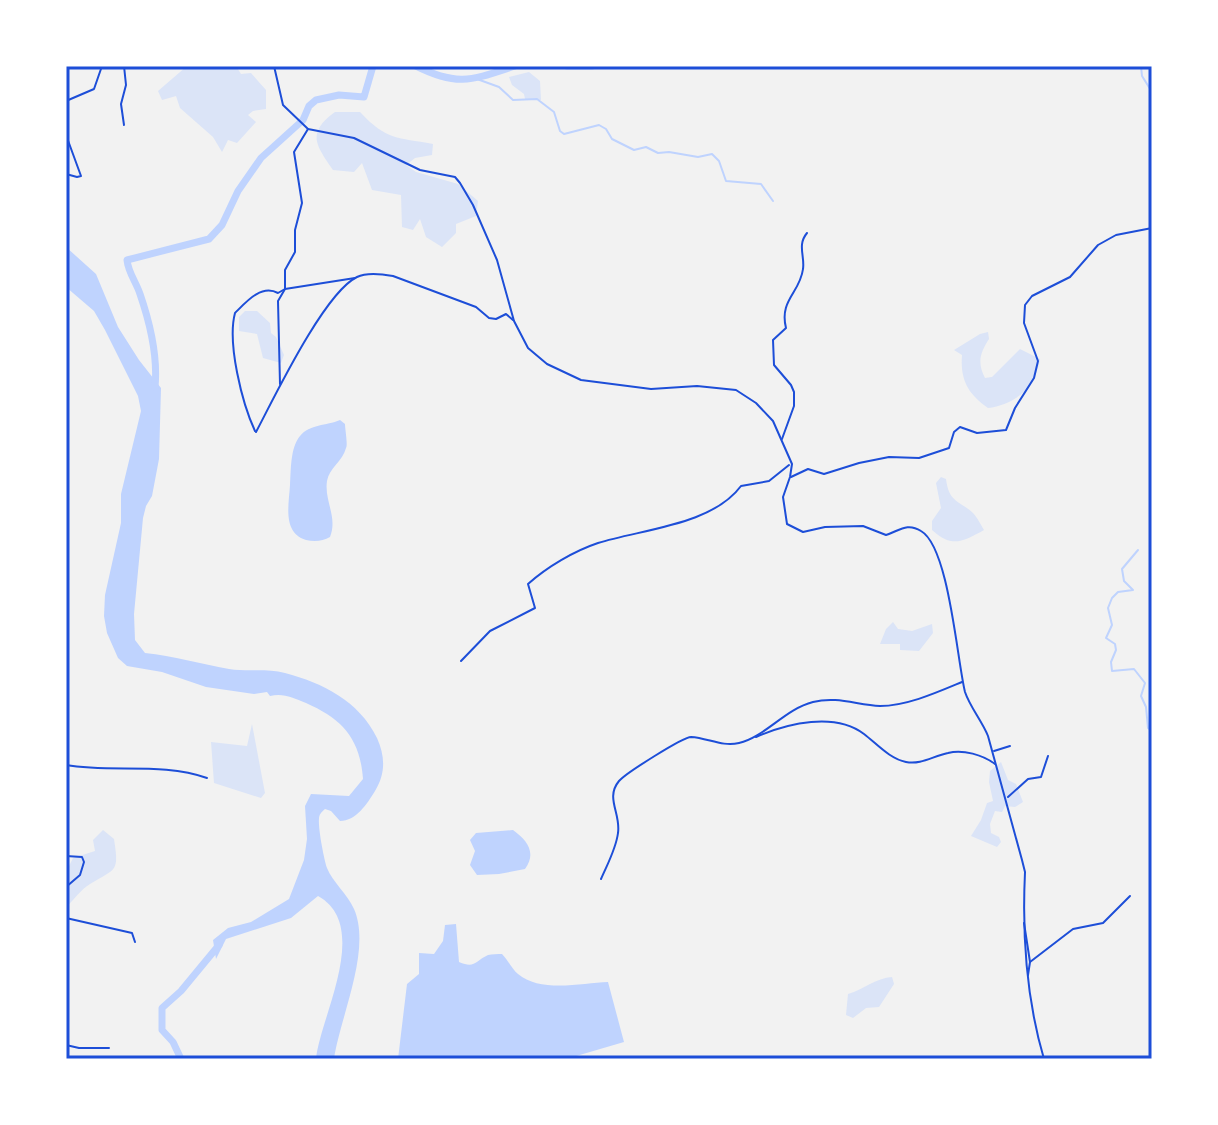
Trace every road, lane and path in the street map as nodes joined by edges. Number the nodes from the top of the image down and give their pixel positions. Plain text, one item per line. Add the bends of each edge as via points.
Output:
1 (102, 66) edge
2 (124, 66) edge
3 (274, 66) edge
4 (66, 101) edge
5 (124, 125) dead end
6 (308, 129) junction
7 (66, 135) edge
8 (66, 174) edge
9 (1152, 228) edge
10 (807, 233) dead end
11 (356, 277) junction
12 (285, 289) junction
13 (514, 321) junction
14 (279, 385) junction
15 (781, 440) junction
16 (792, 464) junction
17 (790, 477) junction
18 (461, 661) dead end
19 (963, 681) junction
20 (751, 739) junction
21 (1010, 746) dead end
22 (993, 752) junction
23 (1048, 756) dead end
24 (66, 765) edge
25 (997, 765) junction
26 (207, 778) dead end
27 (1007, 798) junction
28 (66, 856) edge
29 (601, 879) dead end
30 (66, 887) edge
31 (1130, 896) dead end
32 (66, 918) edge
33 (1023, 919) junction
34 (135, 942) dead end
35 (1030, 962) junction
36 (1028, 980) junction
37 (66, 1045) edge
38 (109, 1048) dead end
39 (1044, 1059) edge

1 - 4 street via 94,89
2 - 5 street
3 - 6 street via 283,105
6 - 12 street via 294,152 302,203 295,252 283,278
6 - 13 street via 354,138 420,170 455,177 491,245
7 - 8 street via 81,176
9 - 17 street via 1116,235 1098,245 1070,277 1025,305 1024,323 1038,361 1006,430 968,432 960,427 949,448 919,458 889,457 824,474 808,469
10 - 15 street via 802,241 802,276 784,308 786,328 773,340 774,365 794,392
11 - 12 street
11 - 13 street via 393,276 476,307 489,318 506,314
11 - 14 street via 330,302
12 - 14 street via 278,301
12 - 14 street via 262,291 235,313 231,328 256,432
13 - 15 street via 528,348 581,380 651,389 736,390 773,421
15 - 16 street
16 - 17 street
16 - 18 street via 769,481 741,486 703,515 595,544 542,572 528,584 535,608 490,631
17 - 19 street via 783,512 793,529 863,526 886,535 909,527 923,532 934,547
19 - 20 street via 879,706 845,700 805,704
19 - 22 street
20 - 25 street via 796,725 833,722 851,726 905,762 950,752 984,756
20 - 29 street via 721,744 685,738 632,768 613,790 618,833
21 - 22 street
22 - 25 street
23 - 27 street via 1041,777 1028,779
24 - 26 street via 156,769
25 - 27 street
27 - 33 street via 1025,872
28 - 30 street via 77,855 84,862 80,875
31 - 35 street via 1103,923 1073,929
32 - 34 street via 132,933
33 - 35 street
33 - 36 street
35 - 36 street
36 - 39 street
37 - 38 street

